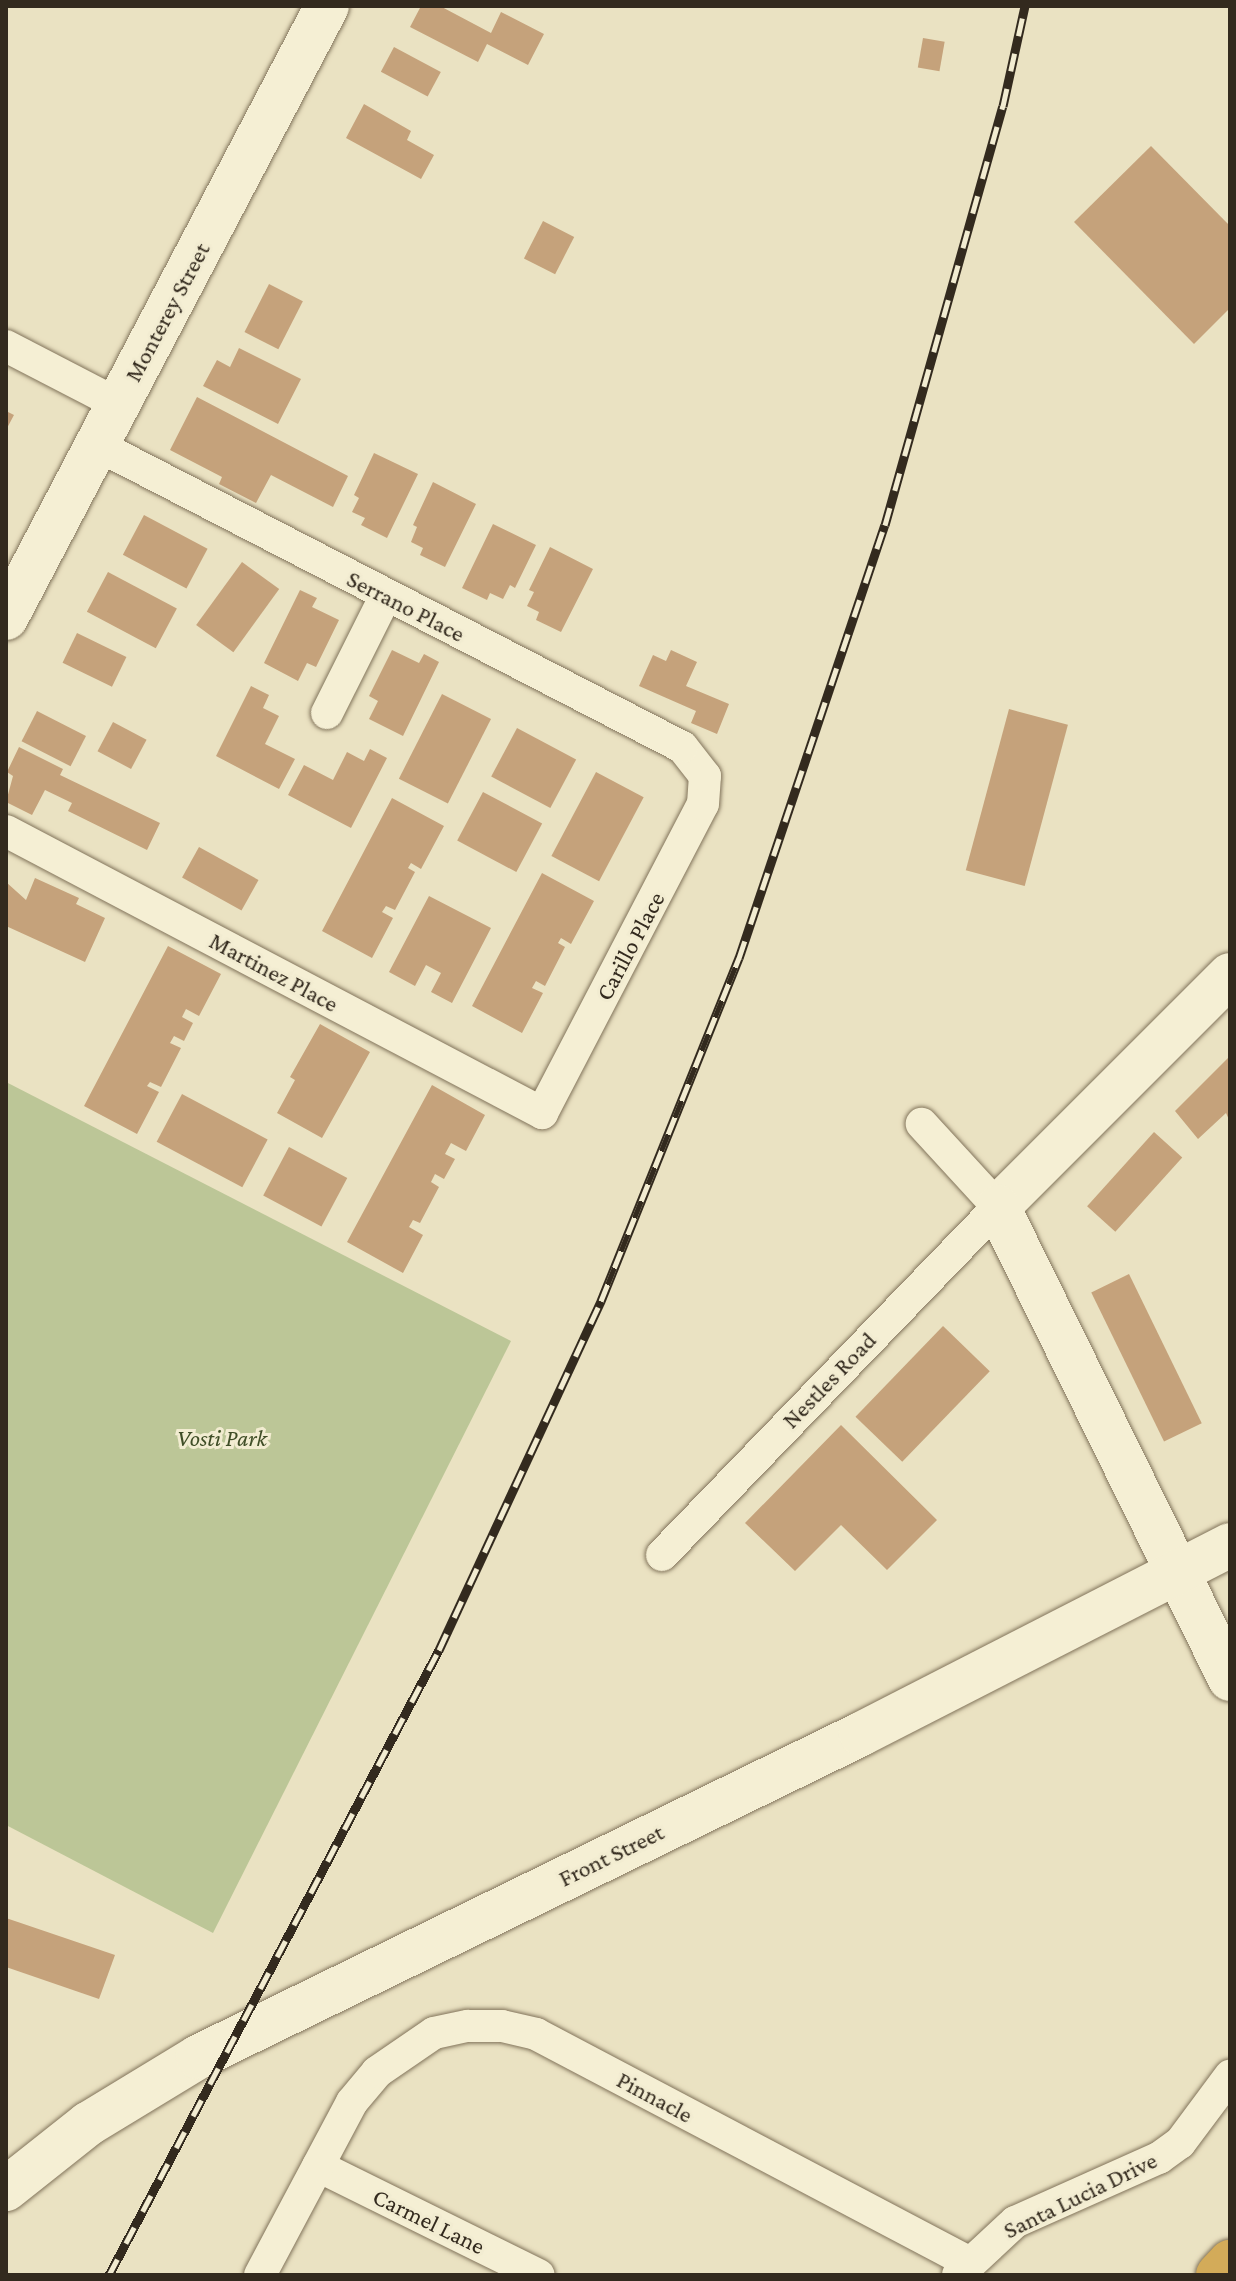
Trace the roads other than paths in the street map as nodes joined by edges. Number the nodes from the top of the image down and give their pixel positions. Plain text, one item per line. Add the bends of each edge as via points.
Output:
1 (327, 6) edge
2 (6, 346) edge
3 (118, 404) junction
4 (97, 445) junction
5 (386, 595) junction
6 (6, 618) edge
7 (327, 713) dead end
8 (705, 776) joint
9 (6, 831) edge
10 (1230, 975) edge
11 (542, 1113) joint
12 (922, 1124) dead end
13 (998, 1207) junction
14 (1230, 1545) edge
15 (662, 1555) dead end
16 (1176, 1571) junction
17 (1230, 1679) edge
18 (1230, 2076) edge
19 (318, 2166) junction
20 (6, 2189) edge
21 (1230, 2262) edge
22 (963, 2269) edge
23 (260, 2275) edge
24 (539, 2275) edge
25 (1218, 2275) edge

1 - 3 main road, Monterey Street
2 - 3 street
3 - 4 main road, Monterey Street
4 - 5 street, Serrano Place
4 - 6 main road, Monterey Street
5 - 7 street
5 - 8 street, Serrano Place via 682,747
8 - 11 street, Carillo Place via 703,804 694,825
9 - 11 street, Martinez Place
10 - 13 main road, Nestles Road
12 - 13 street
13 - 15 street, Nestles Road
13 - 16 main road
14 - 16 main road, Front Street
16 - 17 main road
16 - 20 main road, Front Street via 861,1734 198,2057 88,2124
18 - 22 street, Santa Lucia Drive via 1180,2143 1159,2158 1015,2222
19 - 22 street, Pinnacle via 348,2109 377,2072 434,2033 491,2026 536,2034
19 - 23 street, Pinnacle
19 - 24 street, Carmel Lane
21 - 25 highway

